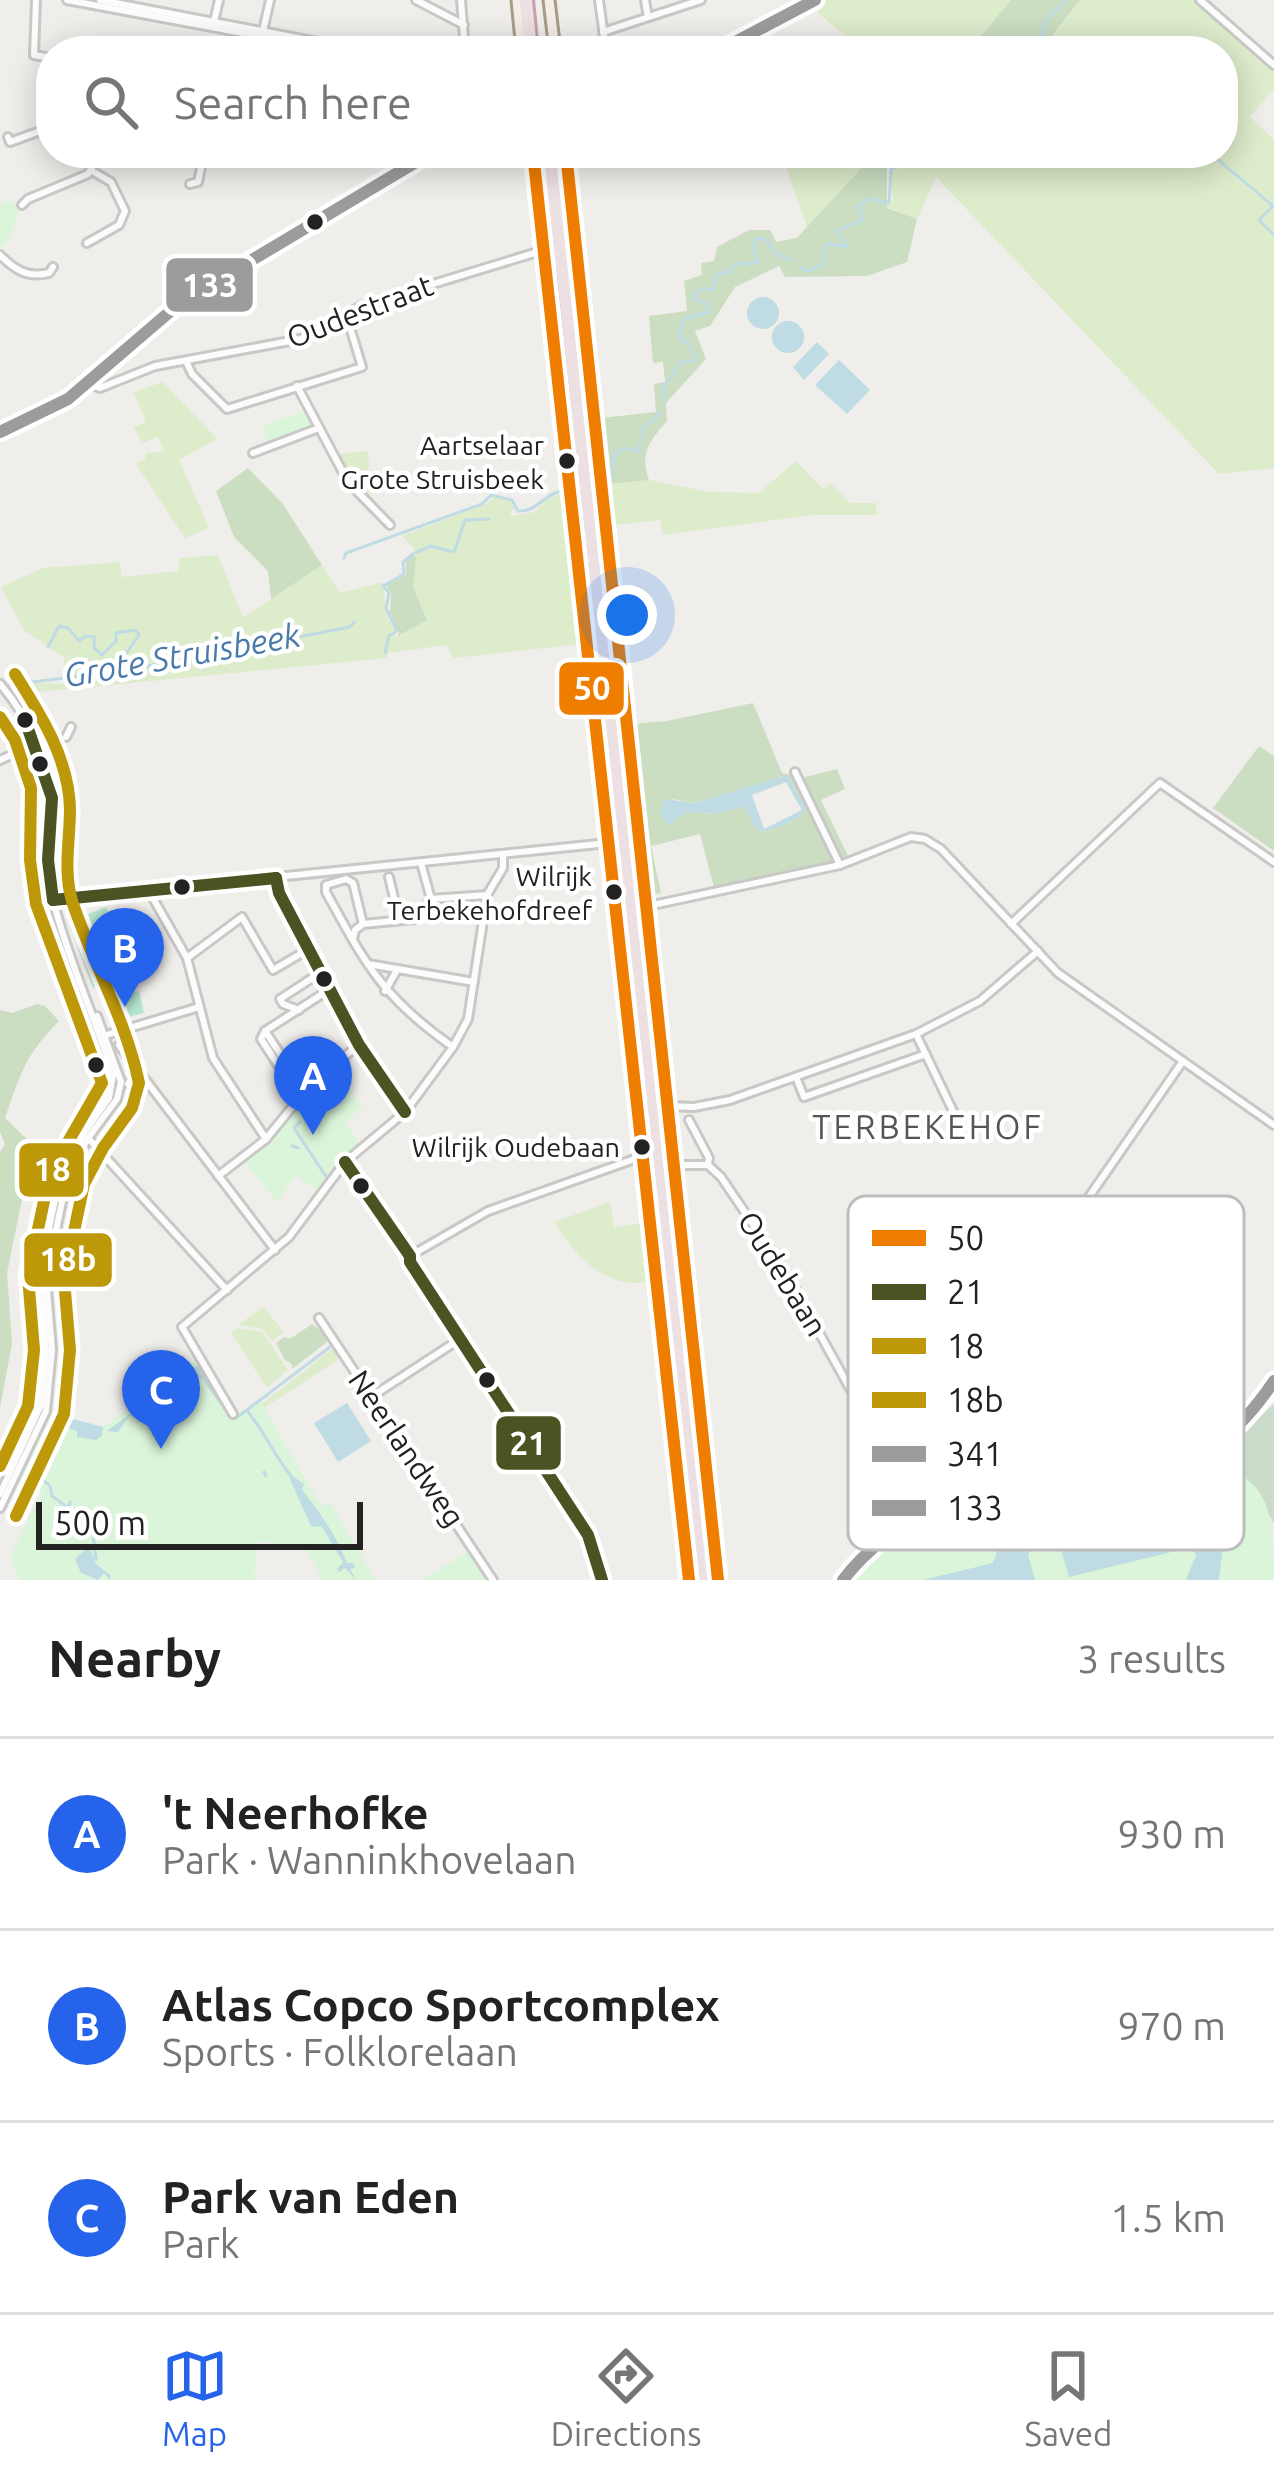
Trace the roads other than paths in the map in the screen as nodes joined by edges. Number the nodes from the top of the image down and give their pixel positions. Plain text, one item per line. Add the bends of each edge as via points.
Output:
1 (36, 0) edge
2 (67, 0) edge
3 (100, 0) edge
4 (163, 0) edge
5 (219, 0) edge
6 (270, 0) edge
7 (416, 0) edge
8 (461, 0) edge
9 (517, 0) edge
10 (530, 0) edge
11 (550, 0) edge
12 (599, 0) edge
13 (645, 0) edge
14 (701, 0) edge
15 (815, 0) edge
16 (1200, 0) edge
17 (691, 1) edge
18 (159, 14) junction
19 (648, 17) junction
20 (213, 25) junction
21 (464, 25) junction
22 (263, 31) junction
23 (604, 32) junction
24 (274, 36) edge
25 (279, 36) edge
26 (464, 36) edge
27 (521, 36) edge
28 (534, 36) edge
29 (554, 36) edge
30 (604, 36) edge
31 (747, 36) edge
32 (36, 55) edge
33 (1274, 64) edge
34 (36, 132) edge
35 (8, 137) dead end
36 (93, 168) edge
37 (201, 168) edge
38 (406, 168) edge
39 (541, 168) edge
40 (543, 168) edge
41 (543, 168) edge
42 (568, 168) edge
43 (92, 171) junction
44 (190, 184) dead end
45 (538, 195) joint
46 (22, 205) dead end
47 (87, 243) dead end
48 (544, 250) junction
49 (0, 255) edge
50 (53, 267) dead end
51 (346, 314) junction
52 (187, 362) junction
53 (96, 375) junction
54 (87, 383) junction
55 (106, 386) junction
56 (297, 386) junction
57 (319, 428) junction
58 (0, 432) edge
59 (253, 453) dead end
60 (390, 525) dead end
61 (0, 683) edge
62 (10, 694) junction
63 (0, 700) edge
64 (71, 727) dead end
65 (66, 737) dead end
66 (629, 740) junction
67 (38, 743) junction
68 (0, 760) edge
69 (795, 772) dead end
70 (619, 800) junction
71 (616, 840) junction
72 (500, 855) junction
73 (1274, 862) edge
74 (422, 863) junction
75 (840, 865) junction
76 (388, 877) dead end
77 (276, 878) junction
78 (646, 890) junction
79 (150, 893) junction
80 (487, 895) junction
81 (430, 899) junction
82 (53, 900) junction
83 (647, 906) junction
84 (627, 915) junction
85 (399, 920) junction
86 (363, 924) junction
87 (1011, 924) junction
88 (352, 940) junction
89 (651, 944) junction
90 (308, 949) junction
91 (1038, 951) junction
92 (187, 958) junction
93 (368, 964) junction
94 (629, 964) junction
95 (397, 970) junction
96 (320, 973) junction
97 (474, 982) junction
98 (330, 989) junction
99 (385, 991) junction
100 (624, 994) junction
101 (200, 1007) junction
102 (299, 1010) junction
103 (916, 1034) junction
104 (103, 1036) junction
105 (119, 1045) dead end
106 (359, 1045) junction
107 (453, 1047) junction
108 (926, 1054) junction
109 (1183, 1060) junction
110 (138, 1072) junction
111 (117, 1073) junction
112 (796, 1077) junction
113 (128, 1084) dead end
114 (302, 1094) junction
115 (668, 1106) junction
116 (952, 1111) dead end
117 (405, 1112) junction
118 (689, 1120) dead end
119 (1274, 1125) edge
120 (86, 1136) junction
121 (266, 1138) junction
122 (75, 1153) junction
123 (643, 1156) junction
124 (345, 1162) junction
125 (675, 1165) junction
126 (708, 1165) junction
127 (218, 1176) junction
128 (1089, 1196) edge
129 (652, 1239) junction
130 (275, 1250) junction
131 (410, 1256) junction
132 (227, 1290) junction
133 (662, 1316) junction
134 (319, 1318) dead end
135 (693, 1328) junction
136 (460, 1339) junction
137 (666, 1369) junction
138 (1274, 1381) edge
139 (848, 1386) edge
140 (371, 1397) junction
141 (233, 1414) dead end
142 (1244, 1424) edge
143 (687, 1427) junction
144 (687, 1472) junction
145 (0, 1495) edge
146 (0, 1508) edge
147 (872, 1550) edge
148 (493, 1580) edge
149 (602, 1580) edge
150 (689, 1580) edge
151 (705, 1580) edge
152 (718, 1580) edge
153 (843, 1580) edge

1 - 32 street
2 - 18 street
3 - 18 street
4 - 18 street
5 - 20 street
6 - 22 street
7 - 21 street
8 - 21 street
9 - 27 main road
10 - 28 highway
11 - 29 main road
12 - 23 street
13 - 19 street
14 - 17 street
15 - 31 street
16 - 33 street
17 - 19 street
18 - 20 street
19 - 23 street
20 - 22 street
20 - 24 street
21 - 26 street
22 - 25 street
23 - 30 street
34 - 35 street
36 - 43 street
37 - 44 street
38 - 53 street via 180,303
39 - 45 highway
40 - 70 highway
41 - 71 highway
42 - 66 main road
43 - 46 street
43 - 47 street via 111,182 125,211 119,225
45 - 48 main road
48 - 51 street, Oudestraat
48 - 71 main road
49 - 50 street via 28,275
51 - 52 street, Oudestraat via 302,339
51 - 56 street via 362,367
52 - 55 street, Oudestraat
52 - 56 street via 226,409
53 - 54 street
53 - 55 street
54 - 55 street, Oudestraat
54 - 58 street
56 - 57 street
57 - 59 street
57 - 60 street via 348,482
61 - 62 street
62 - 63 street
62 - 67 street
64 - 65 street
66 - 70 highway
66 - 78 main road
67 - 68 street
67 - 82 street via 52,798
69 - 75 street
70 - 71 highway
71 - 72 street
71 - 78 main road via 636,845
71 - 84 highway
71 - 100 main road
72 - 74 street
72 - 80 street
73 - 87 street via 1160,783
74 - 77 street
74 - 81 street
75 - 83 street
75 - 87 street via 911,837 925,839
76 - 85 street
77 - 79 street
77 - 90 street
78 - 83 main road
79 - 82 street
79 - 92 street
80 - 81 street
80 - 97 street
81 - 85 street via 414,919
82 - 104 street
83 - 84 main road
83 - 89 main road
84 - 89 main road via 643,918
84 - 94 highway
84 - 143 highway
85 - 86 street
86 - 88 street
86 - 88 street via 352,881 331,881 326,892
87 - 91 street
88 - 93 street
89 - 115 main road
90 - 92 street via 273,970 242,917
90 - 96 street
91 - 103 street via 980,1001
91 - 109 street
92 - 101 street
93 - 95 street
93 - 99 street
94 - 100 highway
94 - 143 highway via 664,1295
95 - 97 street
95 - 99 street
96 - 98 street
96 - 102 street via 280,999
97 - 107 street
98 - 102 street
98 - 106 street
99 - 107 street
100 - 123 main road
101 - 104 street
101 - 121 street via 217,1066
102 - 114 street via 263,1035
103 - 108 street
103 - 112 street
104 - 111 street
105 - 110 street
106 - 114 street
106 - 117 street
107 - 117 street
108 - 112 street via 804,1097
108 - 116 street
109 - 119 street
109 - 128 street
110 - 111 street
110 - 113 street
110 - 127 street
111 - 120 street via 117,1099
112 - 115 street via 711,1105
114 - 121 street
115 - 125 main road
117 - 124 street
118 - 126 street, Oudebaan
120 - 122 street
120 - 132 street
121 - 127 street
122 - 145 street via 59,1181 41,1265 41,1405
122 - 146 street via 48,1261 46,1411
123 - 129 main road
123 - 131 street via 488,1211
124 - 130 street
124 - 131 street
125 - 126 street
125 - 135 main road
126 - 139 street, Oudebaan via 785,1274
127 - 130 street
129 - 133 main road
129 - 137 main road
130 - 132 street
131 - 136 street
132 - 141 street via 182,1327
133 - 137 main road
133 - 144 highway
134 - 140 street, Neerlandweg
135 - 143 highway
135 - 152 main road
136 - 140 street
136 - 149 street via 588,1535
137 - 150 main road
138 - 142 street
140 - 148 street, Neerlandweg
143 - 144 highway
143 - 151 highway
144 - 151 highway
147 - 153 street

